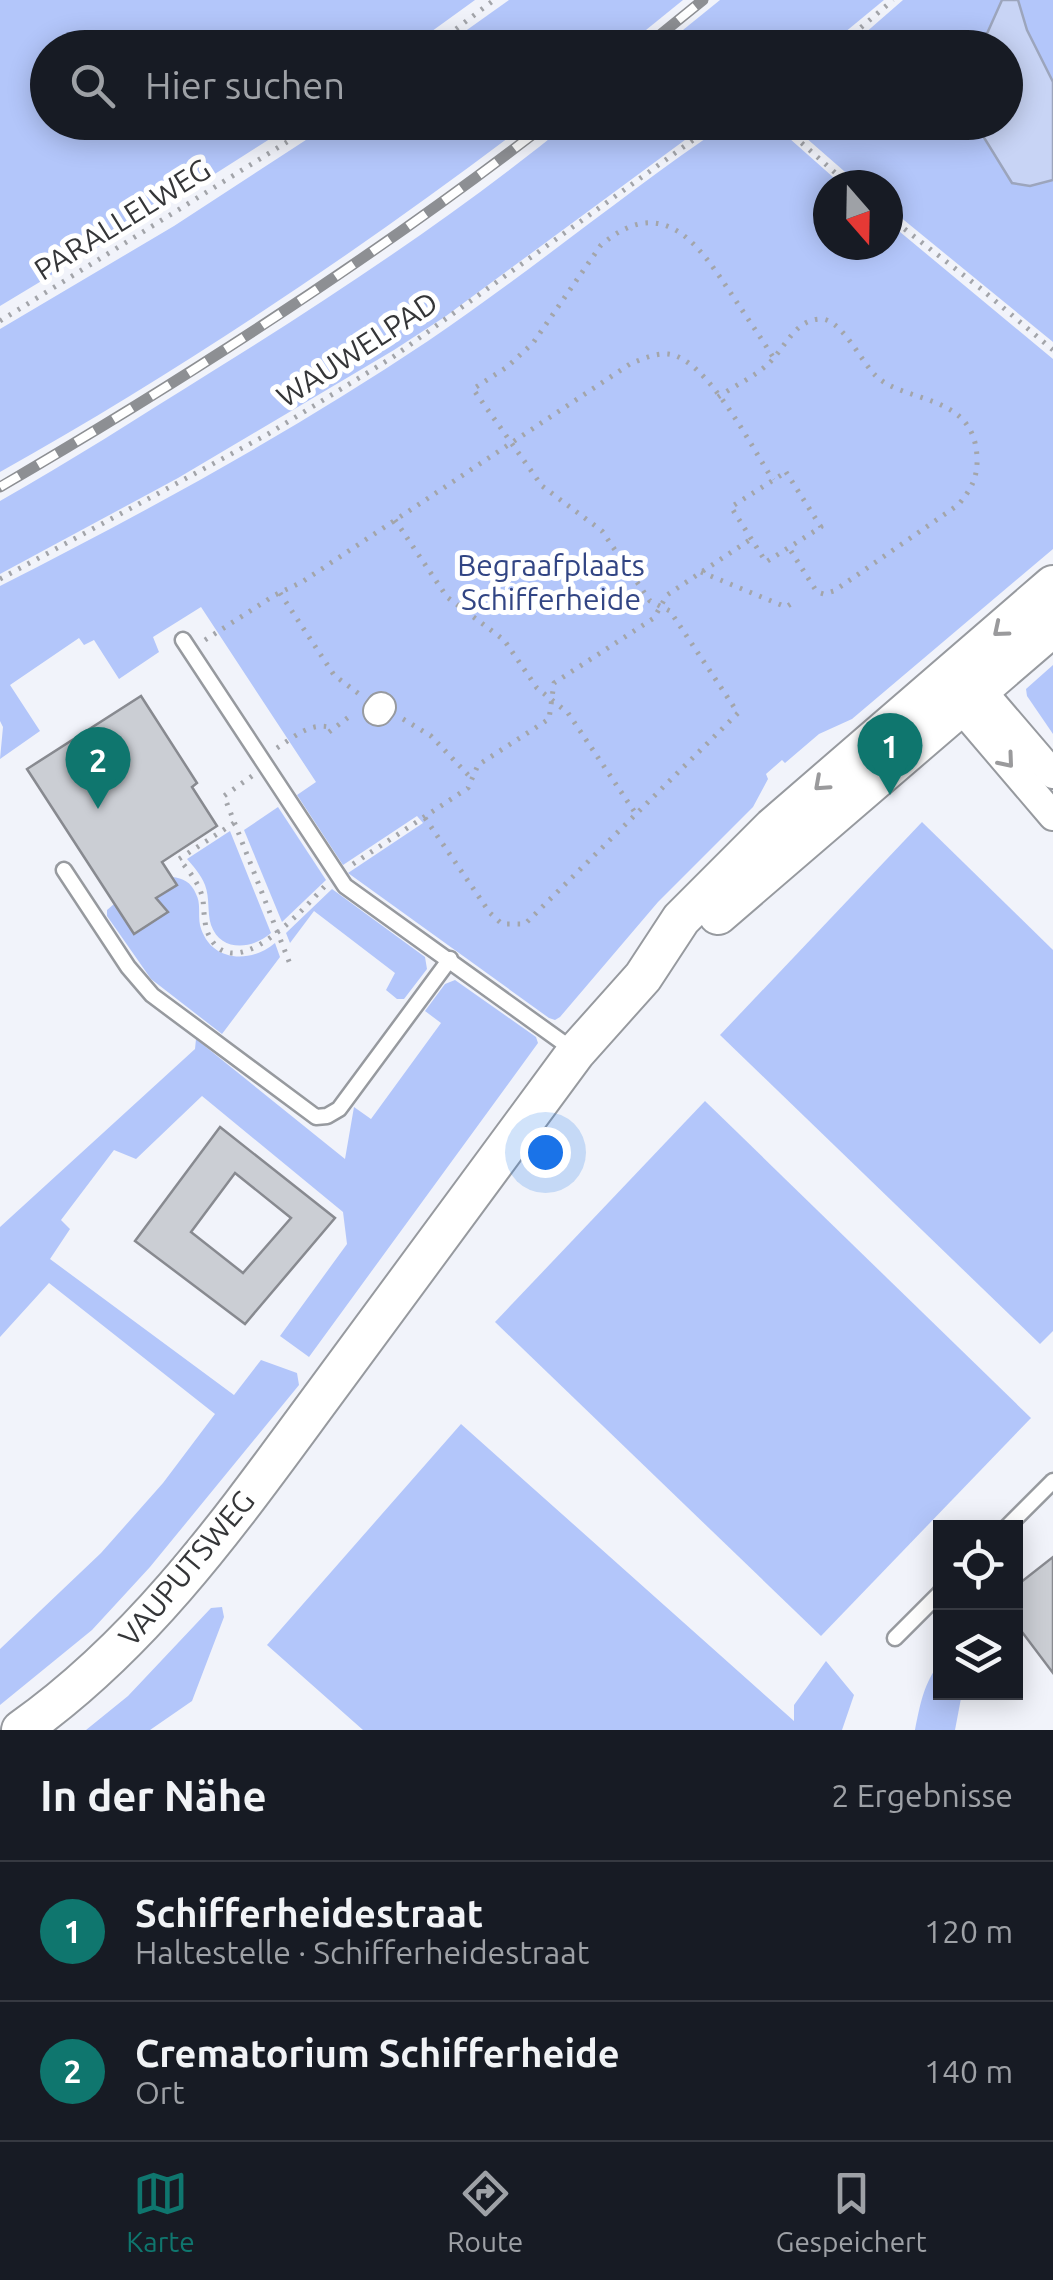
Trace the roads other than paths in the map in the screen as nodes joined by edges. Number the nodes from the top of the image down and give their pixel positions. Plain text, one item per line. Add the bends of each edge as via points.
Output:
1 (1053, 585) edge
2 (1053, 627) edge
3 (187, 645) road end
4 (963, 691) junction
5 (1053, 774) edge
6 (1053, 816) edge
7 (64, 870) dead end
8 (450, 959) junction
9 (576, 1052) junction
10 (1053, 1481) edge
11 (1014, 1520) edge
12 (933, 1600) edge
13 (896, 1638) dead end
14 (22, 1730) edge

1 -> 4 street
2 - 4 street
3 - 8 lane via 345,886
4 - 5 street
4 -> 6 street
4 - 9 street, VAUPUTSWEG via 643,977
7 - 8 lane via 152,995 316,1117 339,1109
8 - 9 lane
9 - 14 street, VAUPUTSWEG via 216,1538 154,1613
10 - 11 lane
12 - 13 lane

